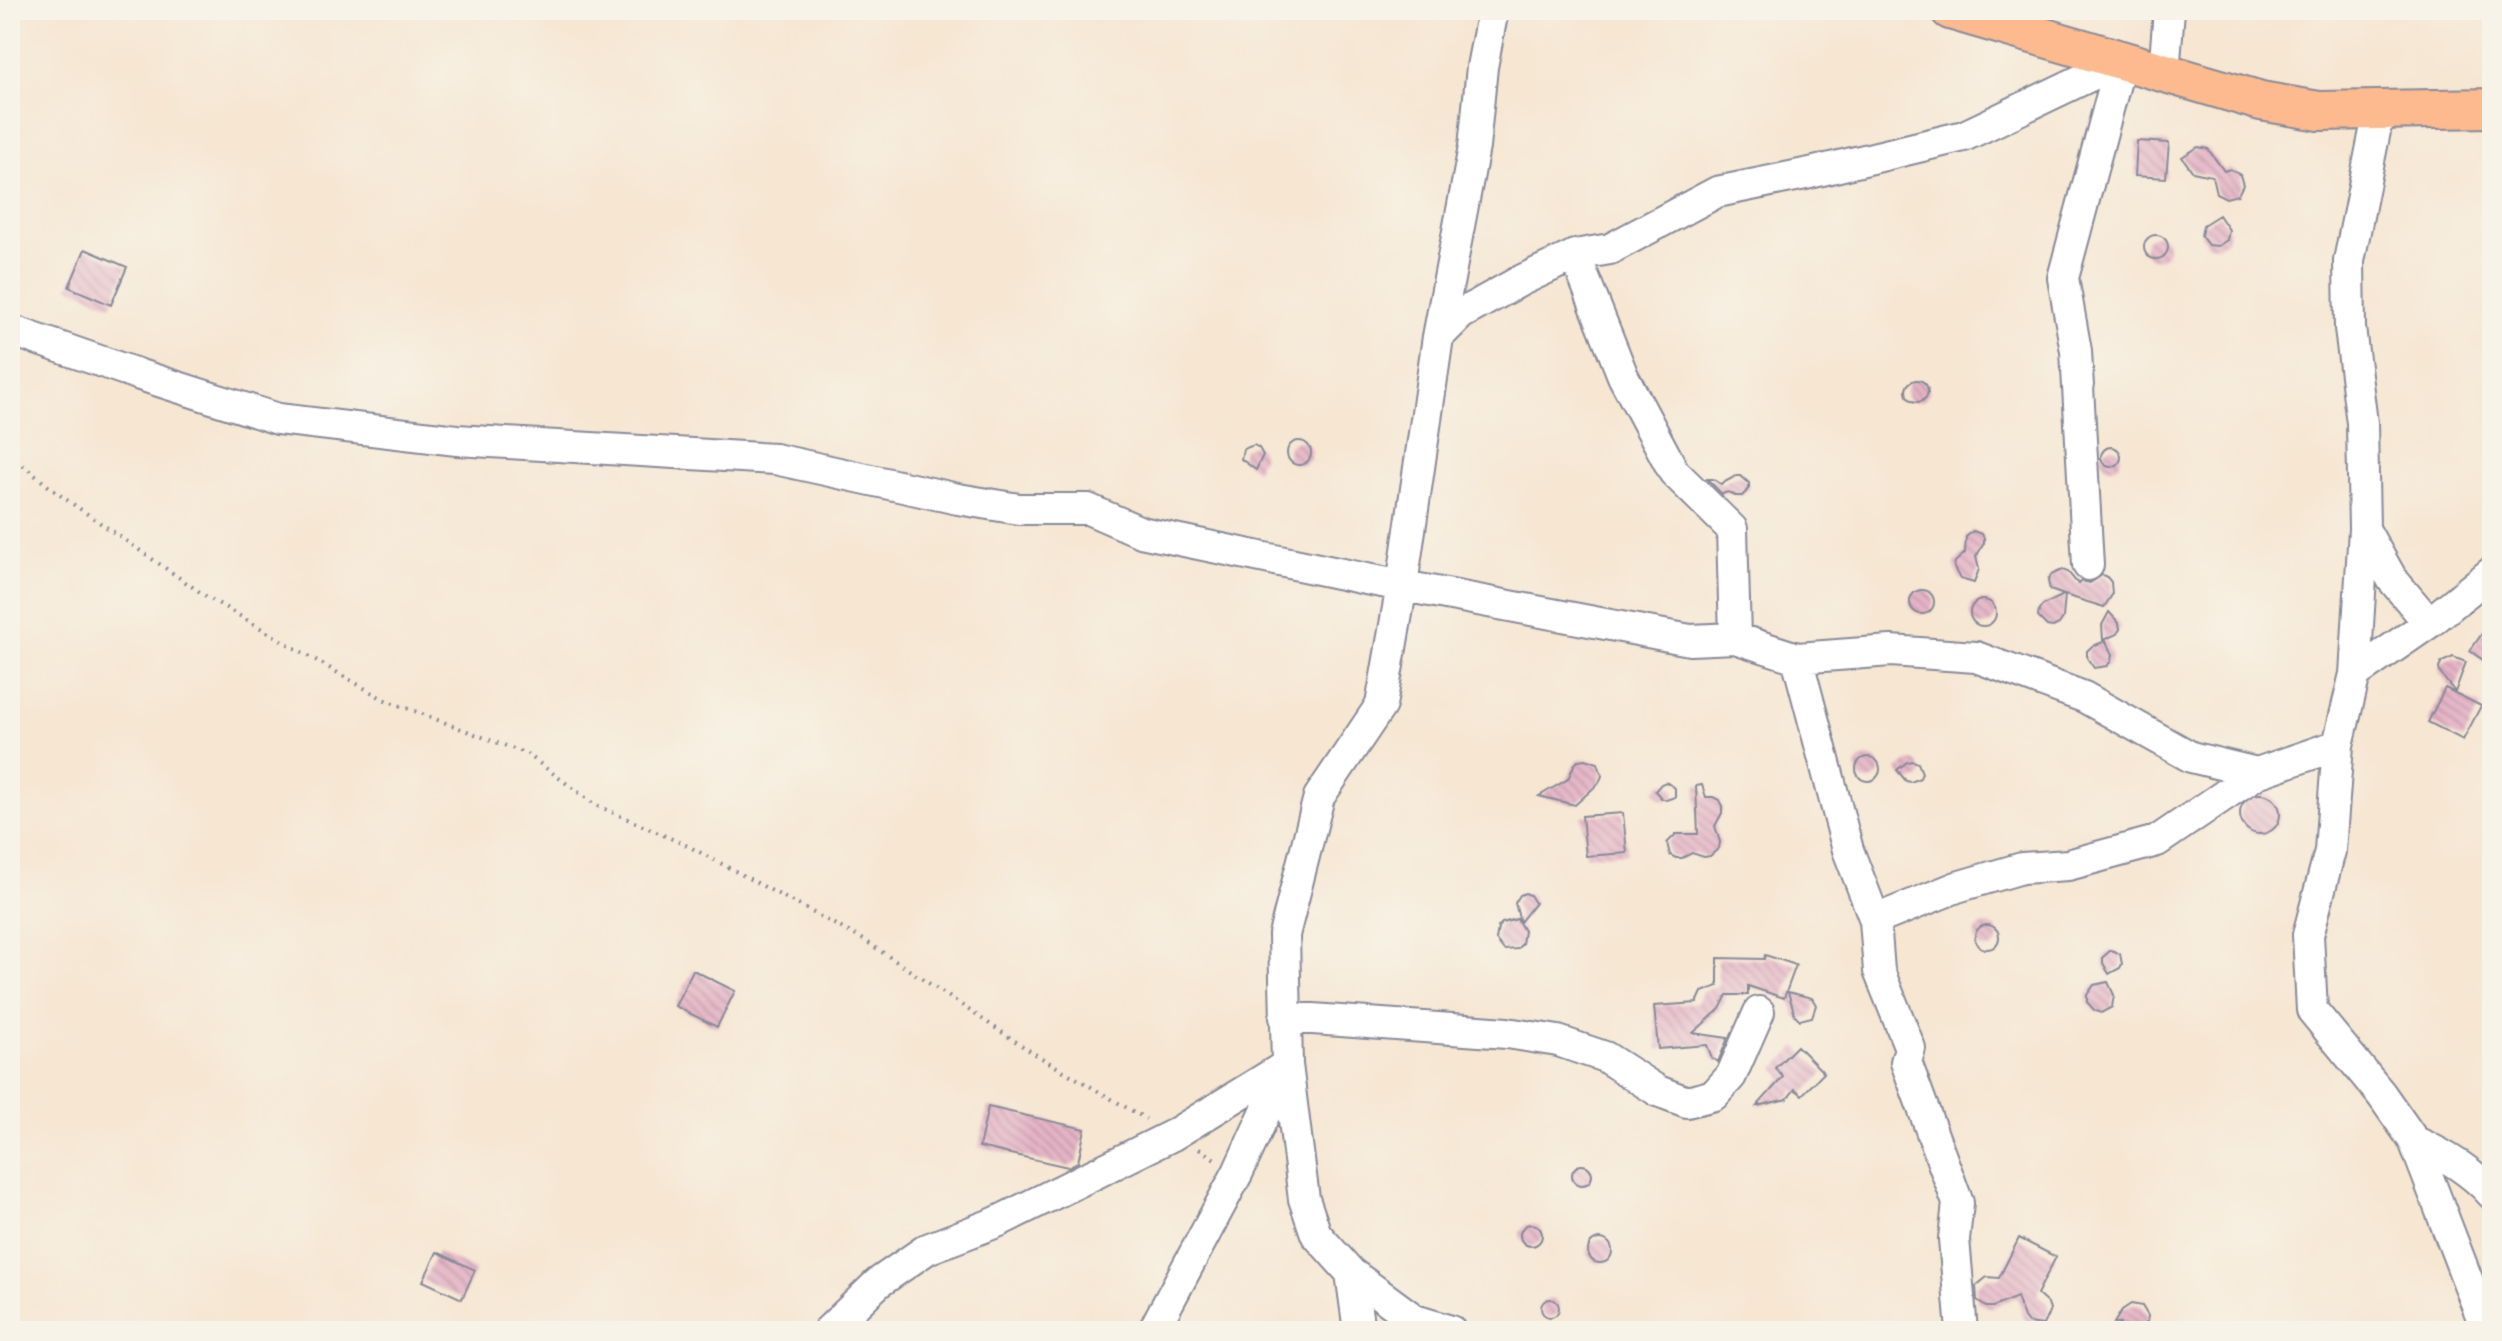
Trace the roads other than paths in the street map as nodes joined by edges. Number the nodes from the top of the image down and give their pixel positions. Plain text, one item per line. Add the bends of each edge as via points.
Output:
1 (1493, 10) edge
2 (1950, 10) edge
3 (2169, 10) edge
4 (2121, 61) junction
5 (2164, 73) junction
6 (2492, 108) edge
7 (2379, 111) junction
8 (1575, 255) junction
9 (10, 330) edge
10 (1438, 337) junction
11 (2364, 529) junction
12 (2088, 565) dead end
13 (2492, 572) edge
14 (1402, 585) junction
15 (2429, 623) junction
16 (1735, 638) junction
17 (1797, 658) junction
18 (2355, 674) junction
19 (2338, 745) junction
20 (2257, 773) junction
21 (1875, 920) junction
22 (1759, 1012) dead end
23 (1285, 1017) junction
24 (1287, 1065) junction
25 (2414, 1141) junction
26 (2492, 1194) edge
27 (1351, 1273) junction
28 (1155, 1330) edge
29 (828, 1331) edge
30 (1359, 1331) edge
31 (1451, 1331) edge
32 (1962, 1331) edge
33 (2487, 1331) edge

1 - 10 street
2 - 4 main road
3 - 5 street
4 - 5 main road
4 - 8 street via 1964,136 1717,192 1610,249
4 - 12 street via 2063,278 2076,351
5 - 7 main road via 2261,101 2319,111
6 - 7 main road
7 - 11 street via 2349,261
8 - 10 street via 1461,314
8 - 16 street via 1623,376 1674,472 1732,529
9 - 14 street via 278,419 457,440 775,459 1019,509 1088,509 1141,532
10 - 14 street
11 - 15 street via 2392,579
11 - 18 street
13 - 15 street
14 - 16 street via 1690,640
14 - 23 street via 1381,705 1319,797 1284,935
15 - 18 street
16 - 17 street
17 - 20 street via 1891,651 1976,657 2084,697 2191,757
17 - 21 street via 1848,850
18 - 19 street
19 - 20 street
19 - 25 street via 2330,851 2308,935 2312,1010
20 - 21 street via 2157,841 2068,865 2022,868
21 - 32 street via 1879,971 1910,1048 1906,1062 1958,1203 1954,1239
22 - 23 street via 1731,1076 1714,1095 1687,1102 1658,1091 1605,1057 1558,1041
23 - 24 street
24 - 27 street via 1304,1199 1316,1234
24 - 28 street
24 - 29 street via 1173,1135 997,1222 927,1249 878,1283
25 - 26 street via 2446,1155
25 - 33 street
27 - 30 street
27 - 31 street via 1415,1320

